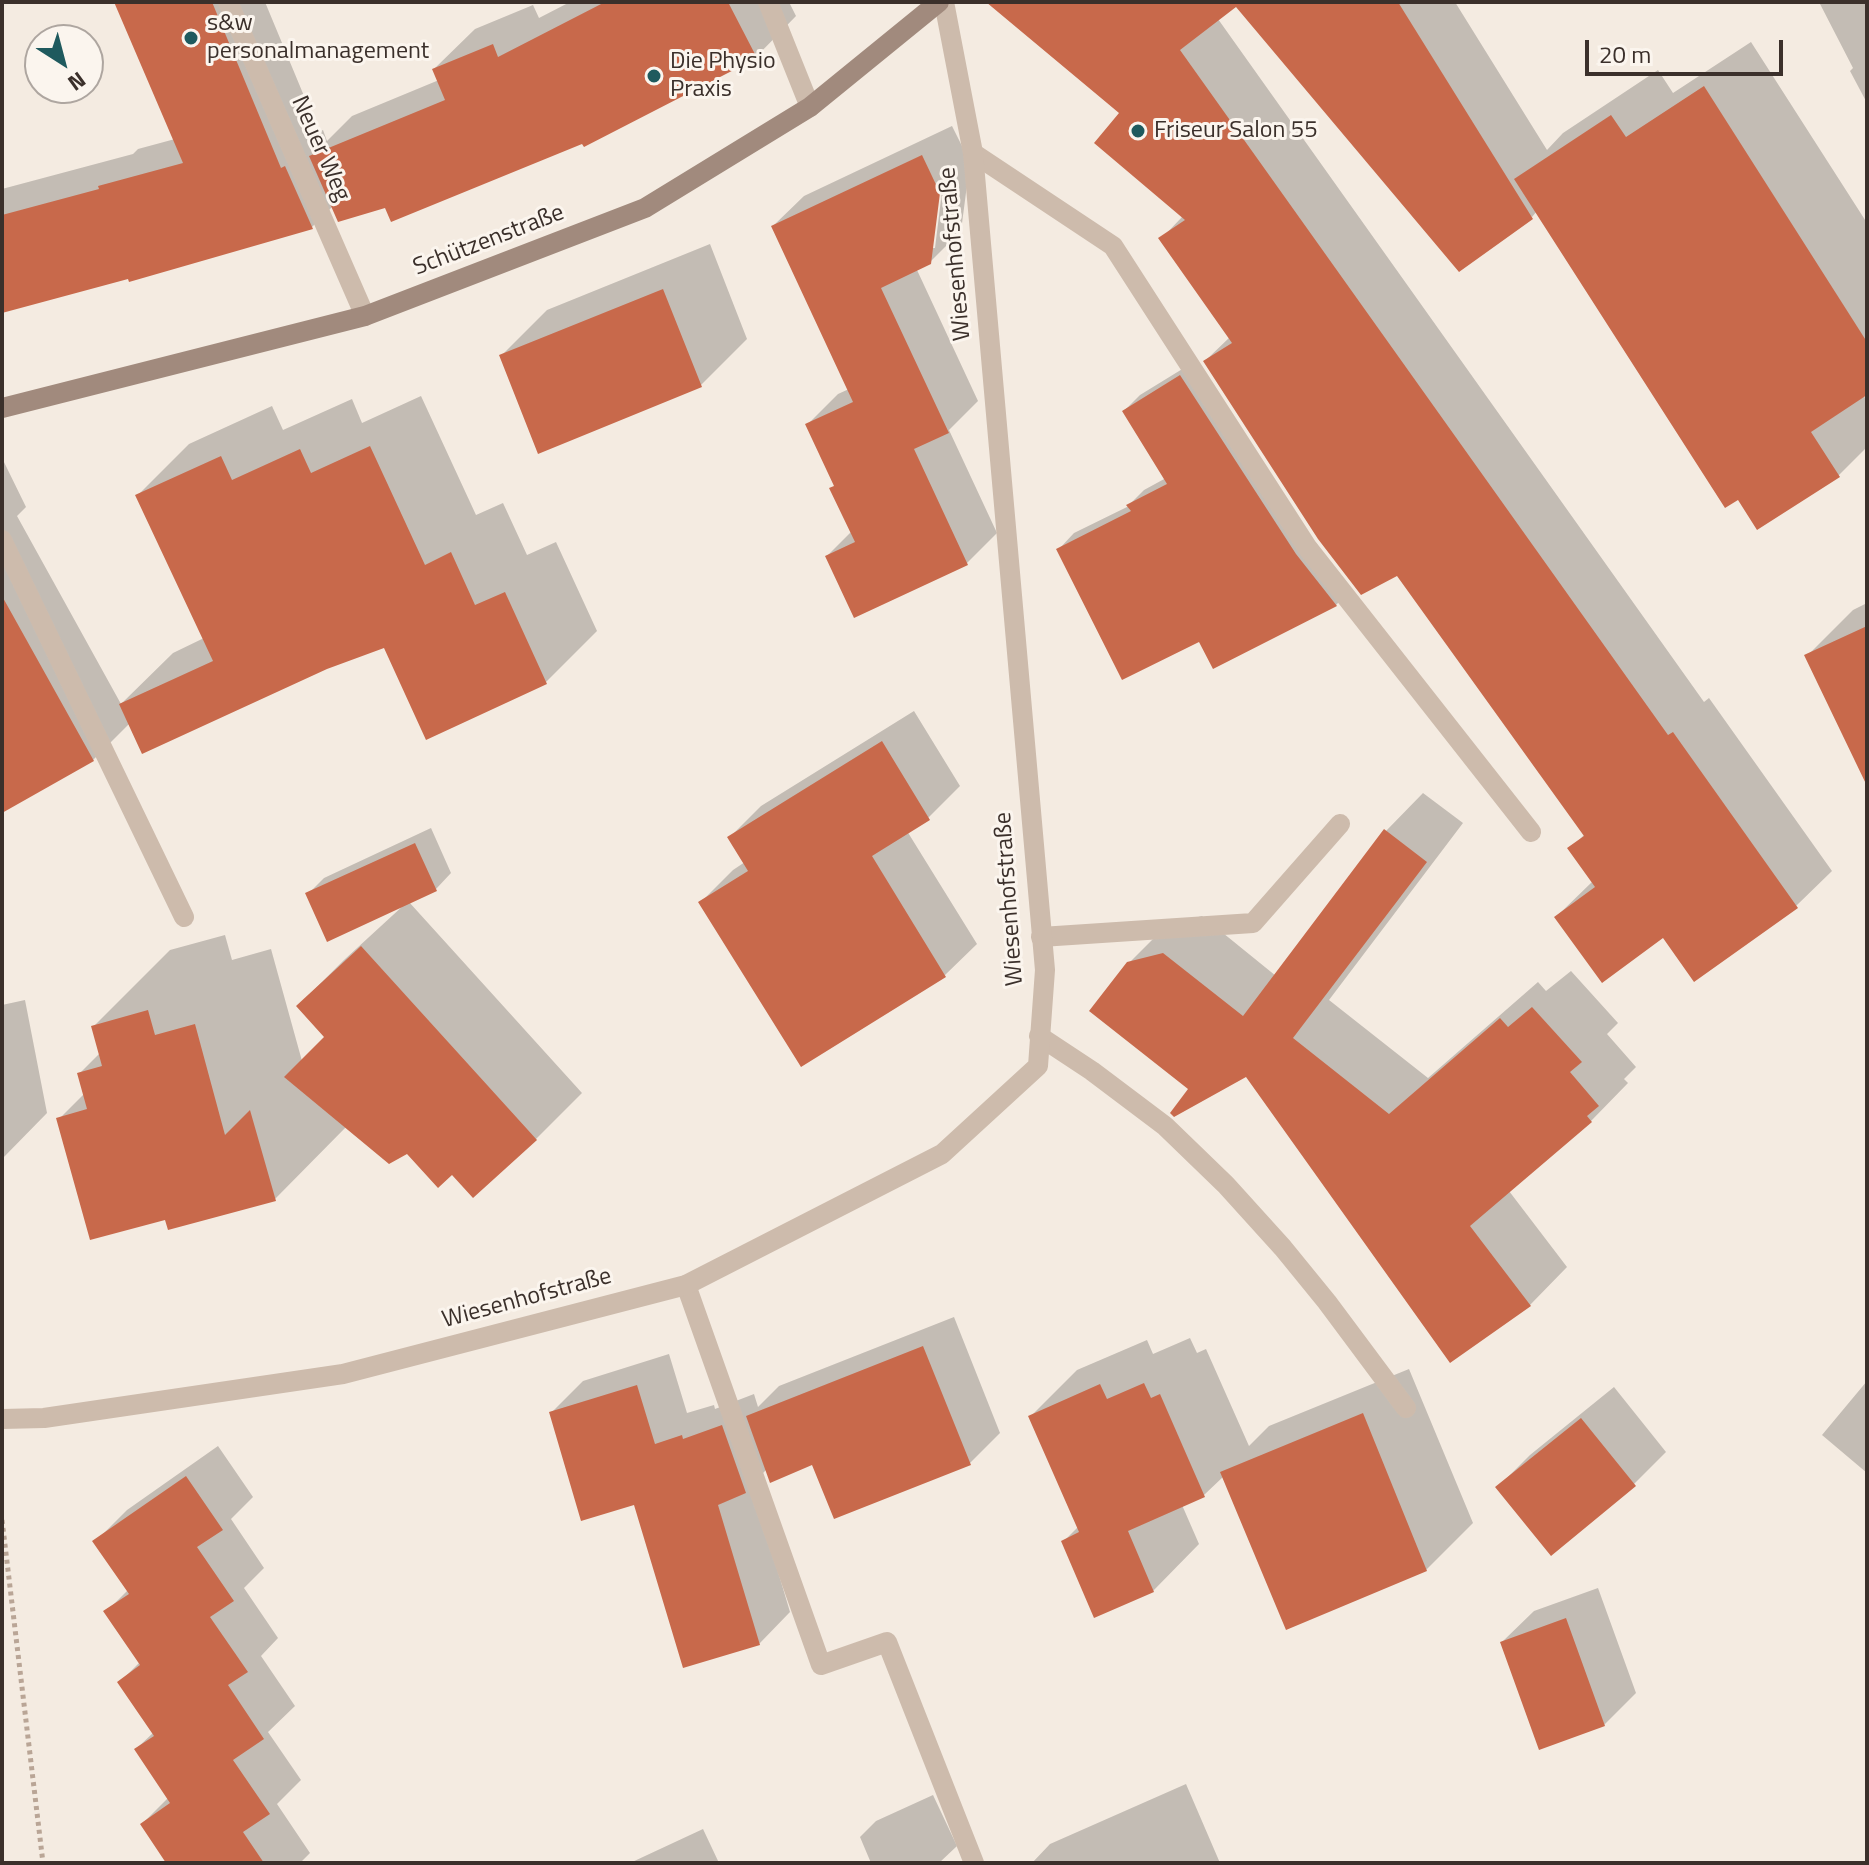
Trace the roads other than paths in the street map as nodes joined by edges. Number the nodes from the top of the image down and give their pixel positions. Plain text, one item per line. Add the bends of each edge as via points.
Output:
1 (228, 2) edge
2 (768, 2) edge
3 (942, 2) edge
4 (810, 107) junction
5 (973, 153) junction
6 (365, 316) junction
7 (2, 408) edge
8 (2, 540) edge
9 (1340, 824) dead end
10 (1531, 832) dead end
11 (184, 917) dead end
12 (1041, 937) junction
13 (1039, 1036) junction
14 (686, 1285) junction
15 (1406, 1408) dead end
16 (2, 1419) edge
17 (974, 1863) edge

1 - 6 street, Neuer Weg
2 - 4 street
3 - 4 main road, Schützenstraße
3 - 5 street, Wiesenhofstraße
4 - 6 main road, Schützenstraße via 645,208
5 - 10 street via 1113,246 1307,547
5 - 12 street, Wiesenhofstraße
6 - 7 main road, Schützenstraße
8 - 11 street
9 - 12 street via 1253,923
12 - 13 street, Wiesenhofstraße via 1045,970
13 - 14 street, Wiesenhofstraße via 1038,1066 942,1154
13 - 15 street via 1165,1126 1226,1185 1327,1302
14 - 16 street, Wiesenhofstraße via 343,1374 44,1418
14 - 17 street via 821,1665 887,1642

